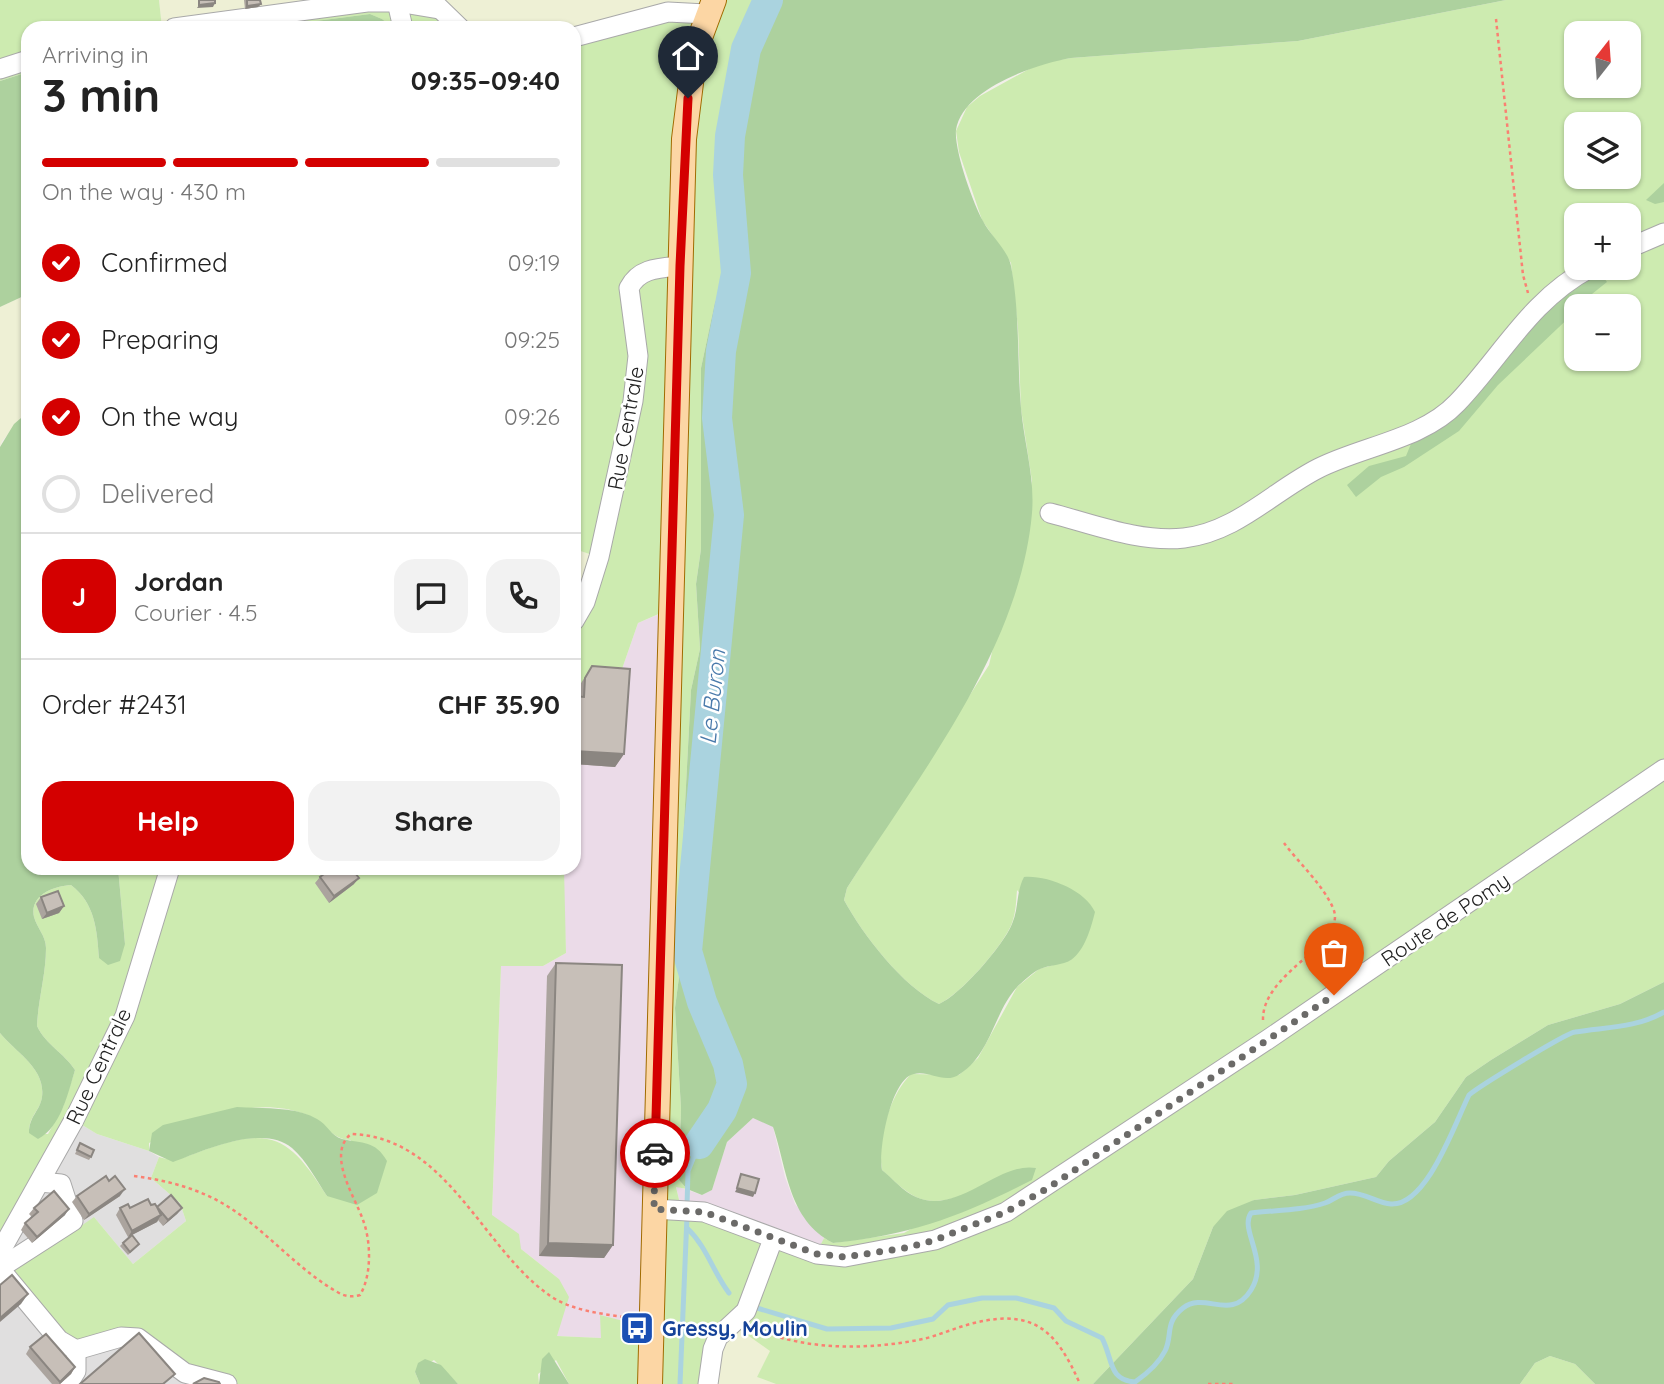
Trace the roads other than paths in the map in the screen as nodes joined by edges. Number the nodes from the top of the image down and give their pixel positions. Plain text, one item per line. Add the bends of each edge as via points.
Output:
1 (390, 1) edge
2 (435, 5) edge
3 (710, 7) edge
4 (230, 21) edge
5 (400, 21) edge
6 (452, 21) edge
7 (581, 35) edge
8 (21, 62) edge
9 (0, 69) edge
10 (1664, 233) edge
11 (1641, 243) edge
12 (680, 266) junction
13 (1574, 280) edge
14 (1050, 513) dead end
15 (581, 609) edge
16 (1664, 769) edge
17 (168, 875) edge
18 (40, 1182) junction
19 (664, 1208) junction
20 (773, 1239) junction
21 (0, 1252) edge
22 (0, 1269) edge
23 (76, 1350) junction
24 (182, 1379) edge
25 (68, 1384) edge
26 (227, 1384) edge
27 (650, 1384) edge
28 (708, 1384) edge

1 - 2 street
1 - 4 street
1 - 5 street
2 - 6 street
3 - 7 street via 667,12
3 - 12 main road via 695,51 688,98
8 - 9 street
10 - 11 street
12 - 15 street, Rue Centrale via 648,270 629,288 638,356 633,401 599,558
12 - 19 main road
13 - 14 street via 1537,307 1447,412 1427,425 1321,466 1219,530 1167,539
16 - 20 street, Route de Pomy via 1048,1188 1006,1212 905,1248 845,1257 817,1254
17 - 18 street, Rue Centrale via 125,1016
18 - 21 street, Rue Centrale
18 - 22 street via 61,1184 73,1220
19 - 20 street, Route de Pomy via 704,1212
19 - 27 main road via 651,1321
20 - 28 street via 746,1309 718,1337
22 - 23 street via 59,1340
23 - 24 street via 138,1338
23 - 25 street via 76,1371
24 - 26 street

